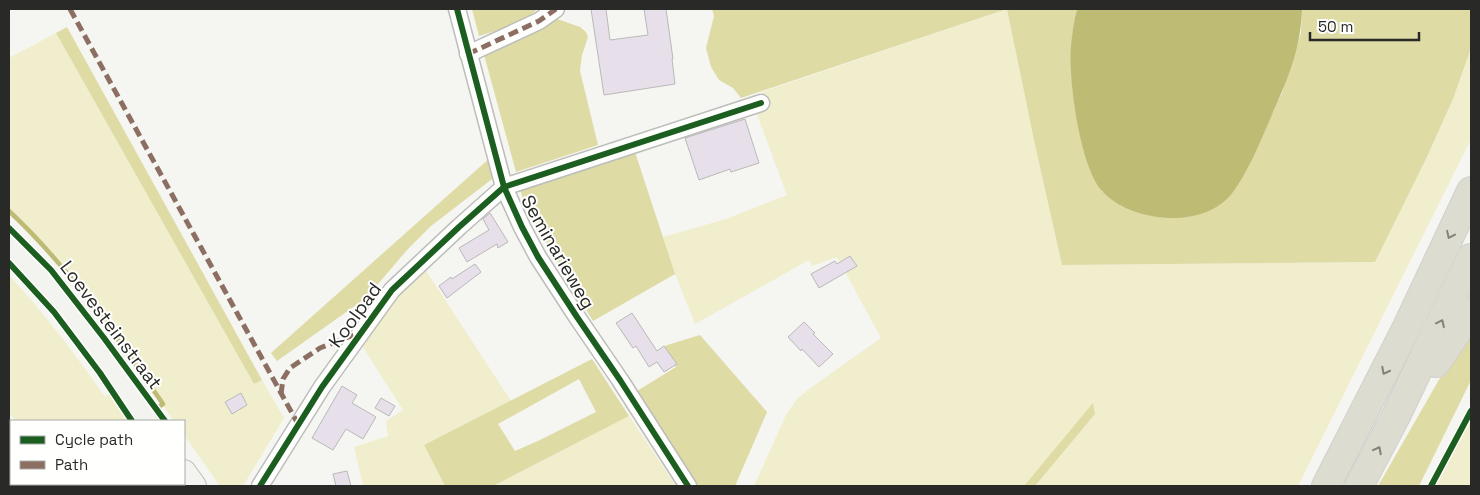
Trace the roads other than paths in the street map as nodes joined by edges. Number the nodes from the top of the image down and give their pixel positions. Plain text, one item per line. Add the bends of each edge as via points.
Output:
1 (457, 9) edge
2 (556, 9) edge
3 (468, 54) junction
4 (761, 103) dead end
5 (504, 187) junction
6 (1471, 192) edge
7 (9, 245) edge
8 (1471, 258) edge
9 (1471, 310) edge
10 (1397, 414) junction
11 (146, 420) edge
12 (185, 473) edge
13 (194, 486) edge
14 (260, 486) edge
15 (688, 486) edge
16 (1326, 486) edge
17 (1359, 486) edge

1 - 3 street, Seminarieweg
2 - 3 street via 539,22
3 - 5 street, Seminarieweg
4 - 5 street
5 - 14 street, Koolpad via 392,290 322,387
5 - 15 street, Seminarieweg via 538,257
6 -> 16 highway
7 - 11 street, Loevesteinstraat via 46,283 88,336
10 -> 8 highway
9 - 10 highway
17 -> 10 highway
12 - 13 street

